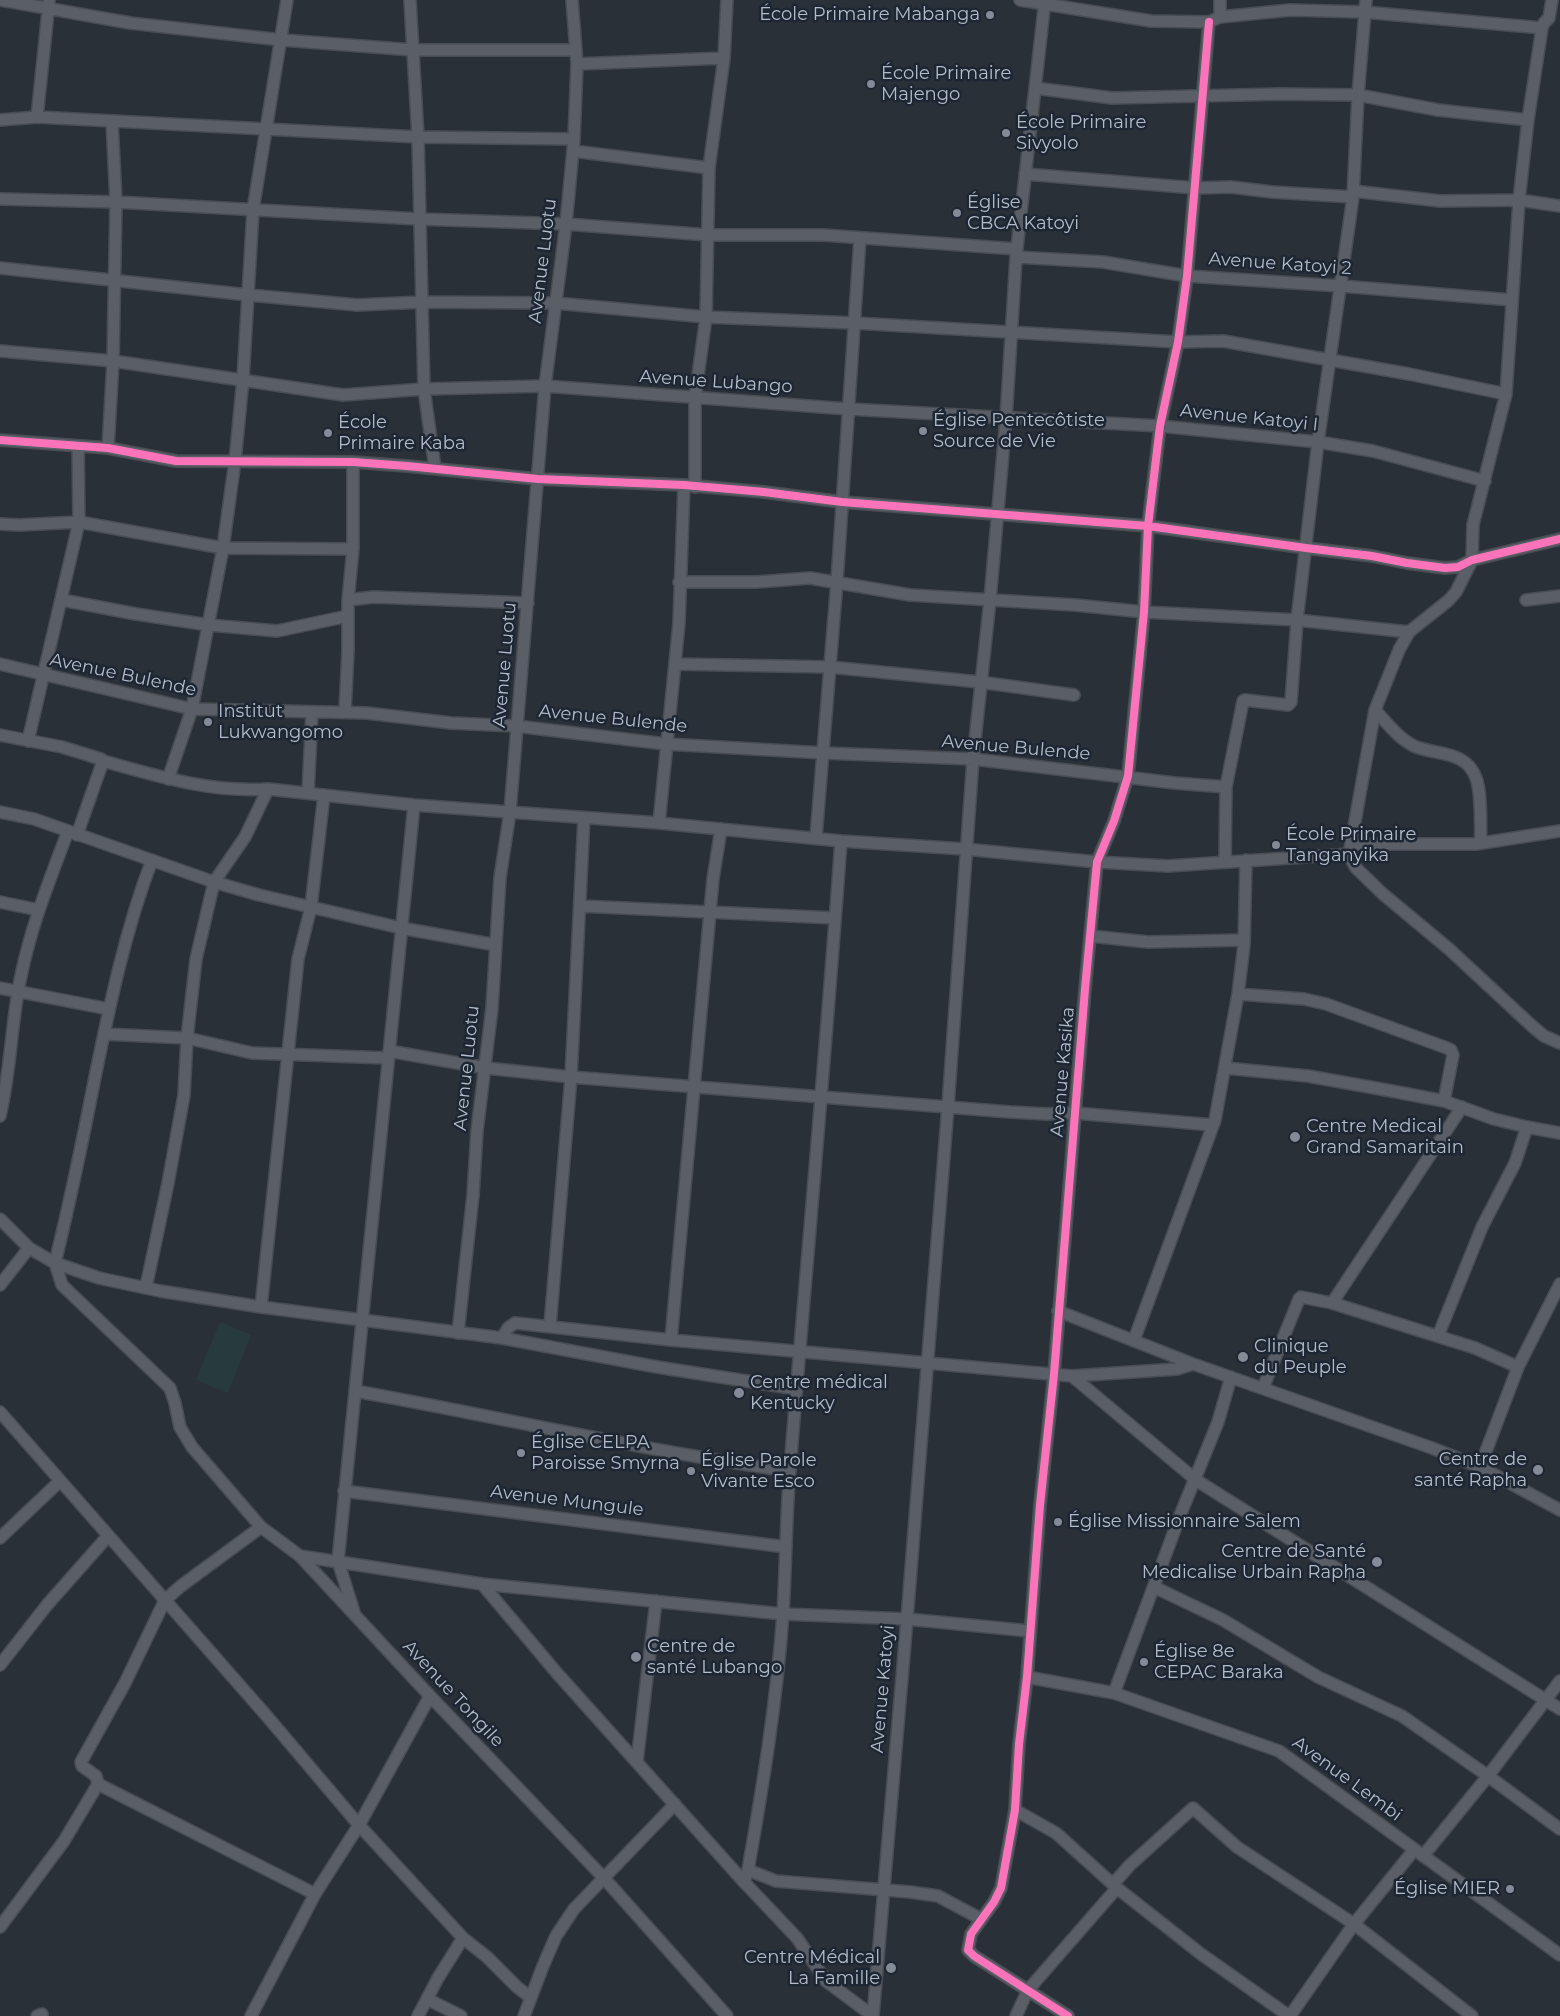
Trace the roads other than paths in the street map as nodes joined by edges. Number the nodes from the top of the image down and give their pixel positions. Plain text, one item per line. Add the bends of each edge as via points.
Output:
1 (2, 0) edge
2 (287, 0) edge
3 (410, 0) edge
4 (572, 0) edge
5 (727, 0) edge
6 (1020, 0) edge
7 (1220, 0) edge
8 (1366, 0) edge
9 (1552, 0) edge
10 (1045, 1) edge
11 (48, 4) edge
12 (1364, 12) junction
13 (1220, 17) junction
14 (1555, 19) edge
15 (1208, 22) junction
16 (1542, 28) junction
17 (282, 40) junction
18 (414, 50) junction
19 (576, 50) junction
20 (724, 58) junction
21 (577, 64) junction
22 (1035, 88) junction
23 (1203, 95) junction
24 (1358, 95) junction
25 (37, 117) junction
26 (0, 120) edge
27 (1528, 120) junction
28 (112, 121) junction
29 (265, 130) junction
30 (418, 136) junction
31 (573, 145) junction
32 (709, 168) junction
33 (1026, 174) junction
34 (1195, 188) junction
35 (1353, 194) junction
36 (0, 199) edge
37 (1520, 200) junction
38 (116, 202) junction
39 (1560, 206) edge
40 (253, 210) junction
41 (420, 219) junction
42 (566, 224) junction
43 (708, 235) junction
44 (860, 238) junction
45 (1017, 253) junction
46 (0, 268) edge
47 (1187, 276) junction
48 (115, 280) junction
49 (1341, 286) junction
50 (249, 295) junction
51 (1512, 300) junction
52 (423, 302) junction
53 (555, 303) junction
54 (706, 317) junction
55 (855, 323) junction
56 (1010, 333) junction
57 (1178, 342) junction
58 (0, 351) edge
59 (113, 361) junction
60 (1330, 361) junction
61 (243, 379) junction
62 (545, 386) junction
63 (424, 389) junction
64 (1506, 394) junction
65 (695, 398) junction
66 (848, 410) junction
67 (1006, 419) junction
68 (1160, 426) junction
69 (0, 440) edge
70 (1318, 442) junction
71 (78, 446) junction
72 (108, 448) junction
73 (235, 461) junction
74 (353, 462) junction
75 (435, 468) junction
76 (538, 479) junction
77 (1485, 481) junction
78 (689, 486) junction
79 (842, 502) junction
80 (997, 514) junction
81 (79, 522) junction
82 (0, 524) edge
83 (1148, 526) junction
84 (1560, 539) edge
85 (223, 548) junction
86 (1306, 548) junction
87 (353, 549) junction
88 (1472, 560) junction
89 (837, 581) junction
90 (679, 582) junction
91 (1560, 596) edge
92 (62, 600) junction
93 (348, 600) junction
94 (990, 600) junction
95 (1526, 600) dead end
96 (528, 603) junction
97 (1144, 612) junction
98 (348, 616) junction
99 (1297, 620) junction
100 (209, 625) junction
101 (1409, 632) junction
102 (0, 664) edge
103 (675, 664) junction
104 (830, 667) junction
105 (43, 676) junction
106 (980, 682) junction
107 (1074, 695) dead end
108 (192, 709) junction
109 (1375, 710) junction
110 (312, 712) junction
111 (345, 712) junction
112 (516, 726) junction
113 (0, 735) edge
114 (28, 741) junction
115 (666, 744) junction
116 (824, 753) junction
117 (972, 759) junction
118 (103, 761) junction
119 (1128, 776) junction
120 (168, 779) junction
121 (1226, 787) junction
122 (268, 789) junction
123 (308, 793) junction
124 (324, 795) junction
125 (414, 805) junction
126 (0, 812) edge
127 (510, 812) junction
128 (584, 818) junction
129 (659, 823) junction
130 (721, 830) junction
131 (1560, 830) edge
132 (73, 833) junction
133 (816, 838) junction
134 (841, 841) junction
135 (1481, 843) junction
136 (965, 849) junction
137 (1351, 849) junction
138 (152, 860) junction
139 (1246, 860) junction
140 (1098, 862) junction
141 (1225, 862) junction
142 (214, 882) junction
143 (0, 902) edge
144 (580, 906) junction
145 (310, 908) junction
146 (39, 910) junction
147 (710, 913) junction
148 (836, 918) junction
149 (401, 928) junction
150 (1090, 936) junction
151 (1244, 940) junction
152 (496, 944) junction
153 (0, 988) edge
154 (18, 993) junction
155 (1238, 994) junction
156 (109, 1009) junction
157 (104, 1034) junction
158 (187, 1038) junction
159 (1560, 1043) edge
160 (287, 1054) junction
161 (388, 1055) junction
162 (486, 1068) junction
163 (1225, 1068) junction
164 (571, 1077) junction
165 (694, 1087) junction
166 (822, 1098) junction
167 (1444, 1101) junction
168 (948, 1106) junction
169 (1462, 1107) junction
170 (1075, 1113) junction
171 (0, 1116) edge
172 (1213, 1126) junction
173 (1527, 1128) junction
174 (1560, 1133) edge
175 (0, 1219) edge
176 (29, 1248) junction
177 (55, 1263) junction
178 (1560, 1284) edge
179 (0, 1285) edge
180 (146, 1288) junction
181 (1332, 1304) junction
182 (261, 1307) junction
183 (1058, 1311) junction
184 (364, 1320) junction
185 (550, 1326) junction
186 (458, 1333) junction
187 (1438, 1336) junction
188 (502, 1338) junction
189 (670, 1340) junction
190 (1134, 1340) junction
191 (800, 1352) junction
192 (926, 1364) junction
193 (1193, 1364) junction
194 (1518, 1367) junction
195 (1054, 1374) junction
196 (1072, 1376) junction
197 (1231, 1376) junction
198 (1264, 1388) junction
199 (797, 1389) junction
200 (356, 1391) junction
201 (1, 1415) edge
202 (1480, 1467) junction
203 (790, 1471) junction
204 (1196, 1480) junction
205 (60, 1481) junction
206 (344, 1491) junction
207 (1560, 1510) edge
208 (262, 1527) junction
209 (108, 1536) junction
210 (0, 1538) edge
211 (786, 1547) junction
212 (300, 1556) junction
213 (338, 1561) junction
214 (482, 1584) junction
215 (1154, 1587) junction
216 (165, 1600) junction
217 (656, 1601) junction
218 (783, 1614) junction
219 (356, 1615) junction
220 (907, 1619) junction
221 (1030, 1631) junction
222 (0, 1665) edge
223 (1027, 1677) junction
224 (1560, 1681) edge
225 (1114, 1693) junction
226 (430, 1696) junction
227 (1546, 1700) junction
228 (1560, 1709) edge
229 (637, 1761) junction
230 (1488, 1776) junction
231 (98, 1784) junction
232 (675, 1804) junction
233 (1014, 1810) junction
234 (359, 1825) junction
235 (1560, 1829) edge
236 (1419, 1853) junction
237 (748, 1870) junction
238 (603, 1877) junction
239 (744, 1882) junction
240 (1115, 1886) junction
241 (883, 1890) junction
242 (315, 1894) junction
243 (981, 1920) junction
244 (1354, 1924) junction
245 (0, 1927) edge
246 (463, 1938) junction
247 (1560, 1955) edge
248 (1028, 1990) junction
249 (530, 1997) junction
250 (427, 1999) junction
251 (36, 2016) edge
252 (42, 2016) edge
253 (251, 2016) edge
254 (418, 2016) edge
255 (461, 2016) edge
256 (524, 2016) edge
257 (728, 2016) edge
258 (873, 2016) edge
259 (1016, 2016) edge
260 (1068, 2016) edge
261 (1290, 2016) edge
262 (1472, 2016) edge

1 - 11 street
2 - 17 street
3 - 18 street
4 - 19 street, Avenue Luotu
5 - 20 street
6 - 10 street
7 - 13 street
8 - 12 street
9 - 14 street
10 - 15 street via 1151,21
10 - 22 street, Avenue Katoyi
11 - 17 street via 130,23
11 - 25 street
12 - 13 street via 1290,10
12 - 16 street
12 - 24 street
13 - 15 street
14 - 16 street via 1544,23
15 - 23 street, Avenue Kasika
16 - 27 street
17 - 18 street
17 - 29 street
18 - 19 street
18 - 30 street
19 - 21 street, Avenue Luotu
20 - 21 street
20 - 32 street
21 - 31 street, Avenue Luotu
22 - 23 street via 1112,98
22 - 33 street, Avenue Katoyi
23 - 24 street
23 - 34 street, Avenue Kasika
24 - 27 street via 1438,110
24 - 35 street
25 - 26 street
25 - 28 street
27 - 37 street
28 - 29 street
28 - 38 street
29 - 30 street
29 - 40 street
30 - 31 street
30 - 41 street
31 - 32 street
31 - 42 street, Avenue Luotu
32 - 43 street
33 - 34 street
33 - 45 street, Avenue Katoyi
34 - 35 street
34 - 47 street, Avenue Kasika
35 - 37 street via 1440,201
35 - 49 street
36 - 38 street, Avenue Katoyi 2
37 - 39 street
37 - 51 street
38 - 40 street, Avenue Katoyi 2
38 - 48 street
40 - 41 street, Avenue Katoyi 2
40 - 50 street
41 - 42 street, Avenue Katoyi 2
41 - 52 street
42 - 43 street, Avenue Katoyi 2
42 - 53 street, Avenue Luotu
43 - 44 street, Avenue Katoyi 2
43 - 54 street
44 - 45 street, Avenue Katoyi 2
44 - 55 street
45 - 47 street, Avenue Katoyi 2 via 1103,262
45 - 56 street, Avenue Katoyi
46 - 48 street
47 - 49 street, Avenue Katoyi 2
47 - 57 street, Avenue Kasika
48 - 50 street
48 - 59 street
49 - 51 street, Avenue Katoyi 2
49 - 60 street
50 - 52 street via 357,305
50 - 61 street
51 - 64 street
52 - 53 street
52 - 63 street
53 - 54 street
53 - 62 street, Avenue Luotu
54 - 55 street
54 - 65 street
55 - 56 street
55 - 66 street
56 - 57 street
56 - 67 street, Avenue Katoyi
57 - 60 street via 1223,340
57 - 68 street, Avenue Kasika
58 - 59 street, Avenue Lubango
59 - 61 street, Avenue Lubango
59 - 72 street
60 - 64 street
60 - 70 street
61 - 63 street, Avenue Lubango via 343,395
61 - 73 street
62 - 63 street, Avenue Lubango
62 - 65 street, Avenue Lubango
62 - 76 street, Avenue Luotu
63 - 75 street
64 - 77 street
65 - 66 street, Avenue Lubango
65 - 78 street
66 - 67 street, Avenue Lubango
66 - 79 street
67 - 68 street, Avenue Katoyi I
67 - 80 street, Avenue Katoyi
68 - 70 street, Avenue Katoyi I
68 - 83 street, Avenue Kasika
69 - 71 street
70 - 77 street, Avenue Katoyi I via 1373,451
70 - 86 street
71 - 72 street
71 - 81 street
72 - 73 street via 176,461
73 - 74 street
73 - 85 street
74 - 75 street
74 - 87 street
75 - 76 street
76 - 78 street
76 - 96 street, Avenue Luotu
77 - 88 street via 1473,525
78 - 79 street
78 - 90 street
79 - 80 street
79 - 89 street
80 - 83 street
80 - 94 street, Avenue Katoyi
81 - 82 street
81 - 85 street
81 - 92 street
83 - 86 street
83 - 97 street, Avenue Kasika
84 - 88 street
85 - 87 street
85 - 100 street
86 - 88 street via 1445,568 1458,567
86 - 99 street
87 - 93 street
88 - 101 street via 1449,600
89 - 90 street via 810,578
89 - 94 street via 888,592
89 - 104 street
90 - 103 street
91 - 95 street
92 - 100 street
92 - 105 street
93 - 96 street via 374,597
93 - 98 street
94 - 97 street
94 - 106 street, Avenue Katoyi
96 - 112 street, Avenue Luotu
97 - 99 street
97 - 119 street, Avenue Kasika
98 - 100 street via 277,631
98 - 111 street
99 - 101 street
99 - 121 street via 1291,702 1288,705 1243,700
100 - 108 street
101 - 109 street
102 - 105 street, Avenue Bulende
103 - 104 street
103 - 115 street
104 - 106 street
104 - 116 street
105 - 108 street, Avenue Bulende
105 - 114 street
106 - 107 street
106 - 117 street, Avenue Katoyi
108 - 110 street, Avenue Bulende
108 - 120 street
109 - 135 street via 1404,740 1416,747 1462,758 1470,766 1477,780
109 - 137 street
110 - 111 street, Avenue Bulende
110 - 123 street
111 - 112 street, Avenue Bulende
112 - 115 street, Avenue Bulende
112 - 127 street, Avenue Luotu
113 - 114 street
114 - 118 street via 62,747
115 - 116 street, Avenue Bulende
115 - 129 street
116 - 117 street, Avenue Bulende
116 - 133 street
117 - 119 street, Avenue Bulende
117 - 136 street, Avenue Katoyi
118 - 120 street
118 - 132 street
119 - 121 street, Avenue Bulende
119 - 140 street, Avenue Kasika
120 - 122 street via 218,789
121 - 141 street
122 - 123 street
122 - 142 street via 245,837
123 - 124 street
124 - 125 street
124 - 145 street
125 - 127 street
125 - 149 street, Avenue Tongile
126 - 132 street via 34,819
127 - 128 street
127 - 152 street, Avenue Luotu via 500,878
128 - 129 street
128 - 144 street
129 - 130 street
130 - 133 street
130 - 147 street
131 - 135 street
132 - 138 street
132 - 146 street
133 - 134 street
134 - 136 street
134 - 148 street
135 - 137 street
136 - 140 street
136 - 168 street, Avenue Katoyi
137 - 139 street
137 - 159 street via 1356,868 1383,894 1449,949 1532,1026
138 - 142 street
138 - 156 street via 135,904
139 - 141 street
139 - 151 street
140 - 141 street via 1168,866
140 - 150 street, Avenue Kasika
142 - 145 street
142 - 158 street via 196,959
143 - 146 street
144 - 147 street
144 - 164 street
145 - 149 street
145 - 160 street via 298,959
146 - 154 street
147 - 148 street
147 - 165 street
148 - 166 street
149 - 152 street
149 - 161 street, Avenue Tongile
150 - 151 street via 1148,942
150 - 170 street, Avenue Kasika
151 - 155 street
152 - 162 street, Avenue Luotu
153 - 154 street
154 - 156 street
154 - 171 street
155 - 163 street
155 - 167 street via 1326,1004 1447,1048 1453,1055
156 - 157 street
157 - 158 street
157 - 177 street
158 - 160 street via 252,1053
158 - 180 street via 184,1096
160 - 161 street
160 - 182 street
161 - 162 street
161 - 184 street, Avenue Tongile
162 - 164 street
162 - 186 street, Avenue Luotu
163 - 167 street via 1326,1079
163 - 172 street
164 - 165 street
164 - 185 street
165 - 166 street
165 - 189 street
166 - 168 street
166 - 191 street
167 - 169 street
168 - 170 street via 1046,1114
168 - 192 street, Avenue Katoyi
169 - 173 street
169 - 181 street
170 - 172 street
170 - 183 street, Avenue Kasika
172 - 190 street
173 - 174 street
173 - 187 street via 1515,1163 1482,1227
175 - 176 street
176 - 177 street
176 - 179 street
177 - 180 street via 99,1278
177 - 208 street via 62,1285 170,1388 180,1427 192,1447
178 - 194 street
180 - 182 street
181 - 187 street
181 - 198 street via 1305,1297 1299,1299
182 - 184 street
183 - 190 street
183 - 195 street, Avenue Kasika
184 - 186 street
184 - 200 street, Avenue Tongile
185 - 188 street via 515,1323
185 - 189 street
186 - 188 street
187 - 194 street
188 - 199 street
189 - 191 street
190 - 193 street
191 - 192 street
191 - 199 street
192 - 195 street
192 - 220 street, Avenue Katoyi
193 - 196 street via 1177,1369
193 - 197 street
194 - 202 street
195 - 196 street
195 - 221 street, Avenue Kasika
196 - 204 street
197 - 198 street
197 - 204 street
198 - 202 street
199 - 203 street
200 - 203 street via 683,1456
200 - 206 street, Avenue Tongile
201 - 205 street
202 - 207 street
203 - 211 street
204 - 215 street
204 - 227 street
205 - 209 street
205 - 210 street
206 - 211 street, Avenue Mungule
206 - 213 street, Avenue Tongile
208 - 212 street
208 - 216 street
209 - 216 street
209 - 222 street
211 - 218 street
212 - 213 street
212 - 219 street
213 - 214 street
213 - 219 street, Avenue Tongile
214 - 217 street
214 - 229 street
215 - 225 street
215 - 230 street via 1223,1620 1311,1673 1402,1716
216 - 231 street via 125,1683 81,1762 96,1776
216 - 234 street
217 - 218 street
217 - 229 street
218 - 220 street
218 - 237 street via 773,1712
219 - 226 street, Avenue Tongile
220 - 221 street
220 - 241 street, Avenue Katoyi
221 - 223 street, Avenue Kasika
223 - 225 street, Avenue Lembi
223 - 233 street, Avenue Kasika
224 - 227 street
225 - 236 street, Avenue Lembi via 1279,1751
226 - 234 street
226 - 238 street, Avenue Tongile
227 - 228 street
227 - 230 street
229 - 232 street
230 - 235 street
230 - 236 street
231 - 242 street
231 - 245 street via 60,1847
232 - 238 street
232 - 239 street
233 - 240 street via 1056,1834
233 - 243 street, Avenue Kasika via 1001,1888
234 - 242 street
234 - 246 street
236 - 244 street
236 - 247 street, Avenue Lembi
237 - 239 street
237 - 241 street via 776,1881
238 - 249 street via 574,1909 556,1936
238 - 257 street, Avenue Tongile
239 - 258 street via 798,1938 826,1981
240 - 244 street via 1130,1866 1194,1808 1237,1847
240 - 248 street
240 - 261 street via 1201,1954
241 - 243 street via 938,1896
241 - 258 street, Avenue Katoyi
242 - 253 street
243 - 248 street, Avenue Kasika via 971,1934 968,1950
244 - 261 street
244 - 262 street
246 - 249 street
246 - 250 street
248 - 259 street
248 - 260 street
249 - 256 street
250 - 254 street
250 - 255 street
251 - 252 street

